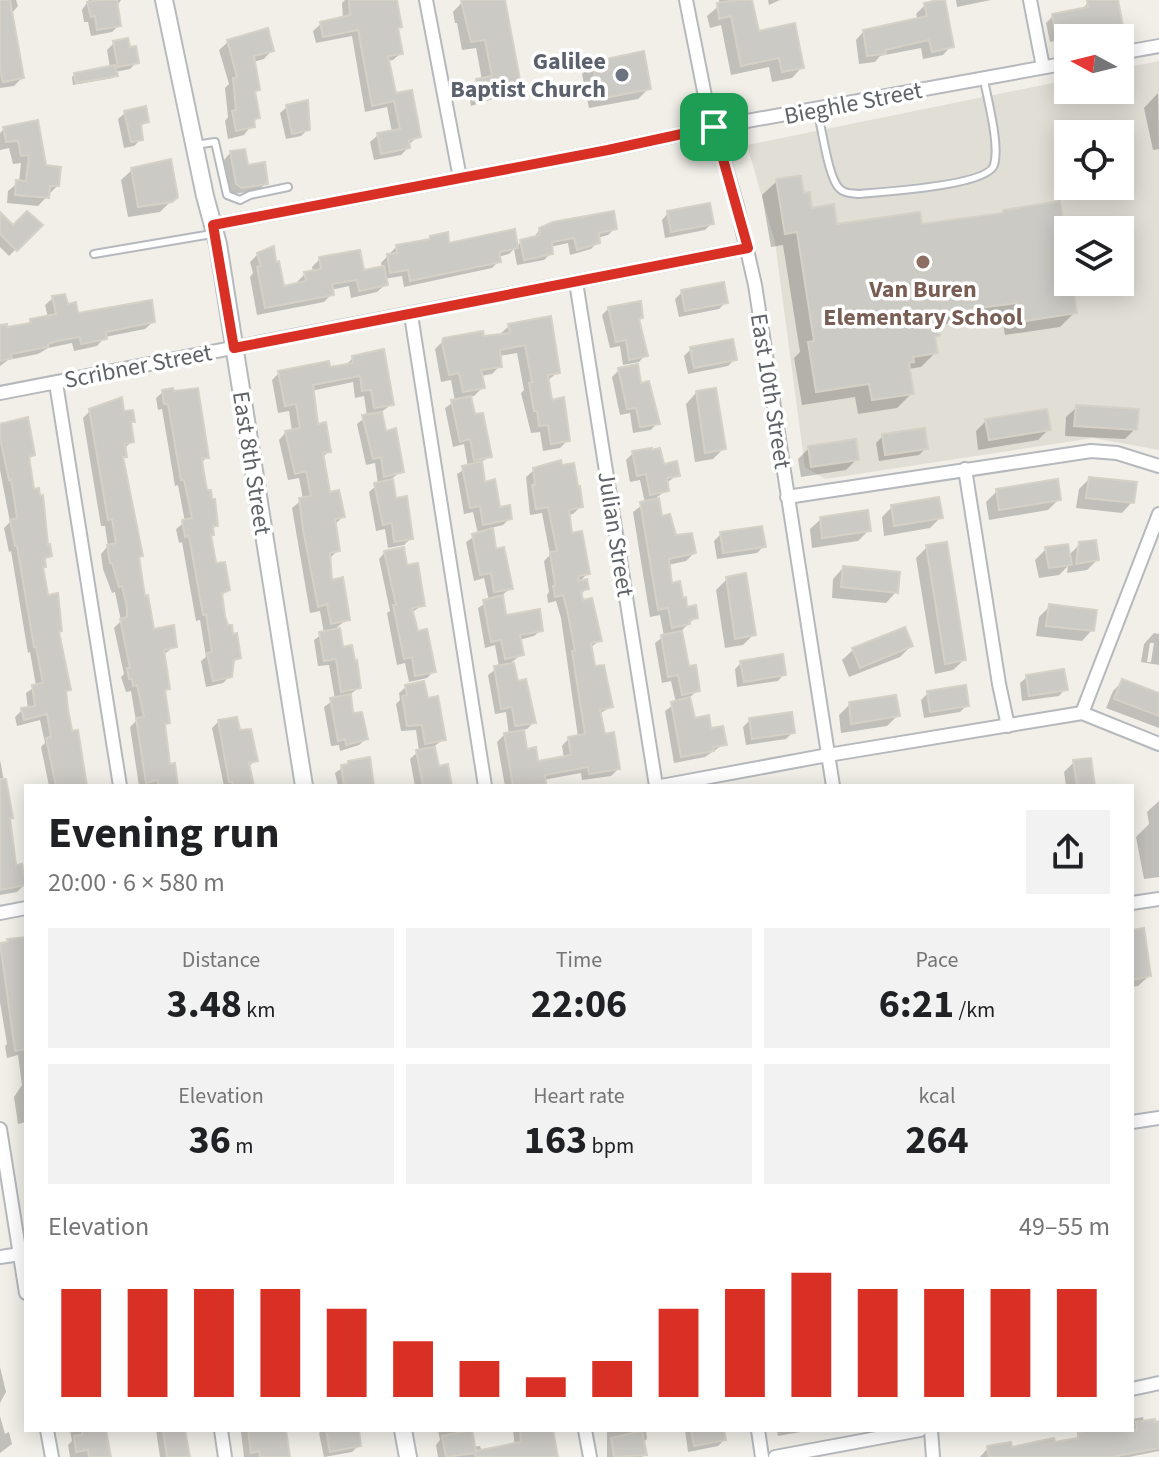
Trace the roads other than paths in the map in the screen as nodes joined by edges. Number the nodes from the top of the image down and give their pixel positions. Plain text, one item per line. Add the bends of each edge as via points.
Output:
1 (164, 0) edge
2 (426, 0) edge
3 (686, 0) edge
4 (1030, 0) edge
5 (1159, 46) edge
6 (1134, 50) edge
7 (1054, 65) edge
8 (1043, 67) junction
9 (984, 78) junction
10 (817, 110) junction
11 (714, 127) junction
12 (195, 145) junction
13 (460, 178) junction
14 (288, 187) dead end
15 (214, 229) junction
16 (748, 248) junction
17 (94, 254) dead end
18 (576, 282) junction
19 (411, 315) junction
20 (234, 348) junction
21 (56, 383) junction
22 (0, 393) edge
23 (1159, 466) edge
24 (965, 469) junction
25 (787, 497) junction
26 (1159, 514) edge
27 (1082, 713) junction
28 (1008, 726) junction
29 (1159, 744) edge
30 (828, 755) junction
31 (120, 784) edge
32 (304, 784) edge
33 (485, 784) edge
34 (659, 784) edge
35 (670, 784) edge
36 (833, 784) edge
37 (1159, 899) edge
38 (1134, 903) edge
39 (24, 908) edge
40 (0, 913) edge
41 (1159, 1118) edge
42 (1134, 1122) edge
43 (0, 1129) edge
44 (20, 1254) junction
45 (0, 1257) edge
46 (24, 1280) edge
47 (1159, 1383) edge
48 (1134, 1389) edge
49 (47, 1432) edge
50 (221, 1432) edge
51 (403, 1432) edge
52 (585, 1432) edge
53 (758, 1432) edge
54 (909, 1432) edge
55 (931, 1432) edge
56 (52, 1457) edge
57 (225, 1457) edge
58 (408, 1457) edge
59 (590, 1457) edge
60 (762, 1457) edge
61 (775, 1457) edge
62 (933, 1457) edge

1 - 12 street, East 8th Street
2 - 13 street
3 - 11 street, East 10th Street
4 - 8 street
5 - 6 street
7 - 8 street, Bieghle Street
8 - 9 street, Bieghle Street
9 - 10 street, Bieghle Street
9 - 10 lane via 994,165 989,173 959,182 846,193 831,175
10 - 11 street, Bieghle Street
11 - 13 street, Bieghle Street
11 - 16 street, East 10th Street
12 - 14 lane via 215,142 227,195 233,199
12 - 15 street, East 8th Street
13 - 15 street, Bieghle Street
15 - 17 lane
15 - 20 street, East 8th Street
16 - 18 street, Scribner Street
16 - 25 street, East 10th Street
18 - 19 street, Scribner Street
18 - 34 street, Julian Street
19 - 20 street, Scribner Street
19 - 33 street
20 - 21 street, Scribner Street
20 - 32 street, East 8th Street
21 - 22 street, Scribner Street
21 - 31 street
23 - 24 street via 1091,451
24 - 25 street
24 - 28 street
25 - 30 street, East 10th Street
26 - 27 street
27 - 28 street
27 - 29 street
28 - 30 street
30 - 35 street
30 - 36 street, East 10th Street
37 - 38 street
39 - 40 street
41 - 42 street
43 - 44 street
44 - 45 street
44 - 46 street
47 - 48 street
49 - 56 street
50 - 57 street
51 - 58 street
52 - 59 street
53 - 60 street
54 - 61 street
55 - 62 street

